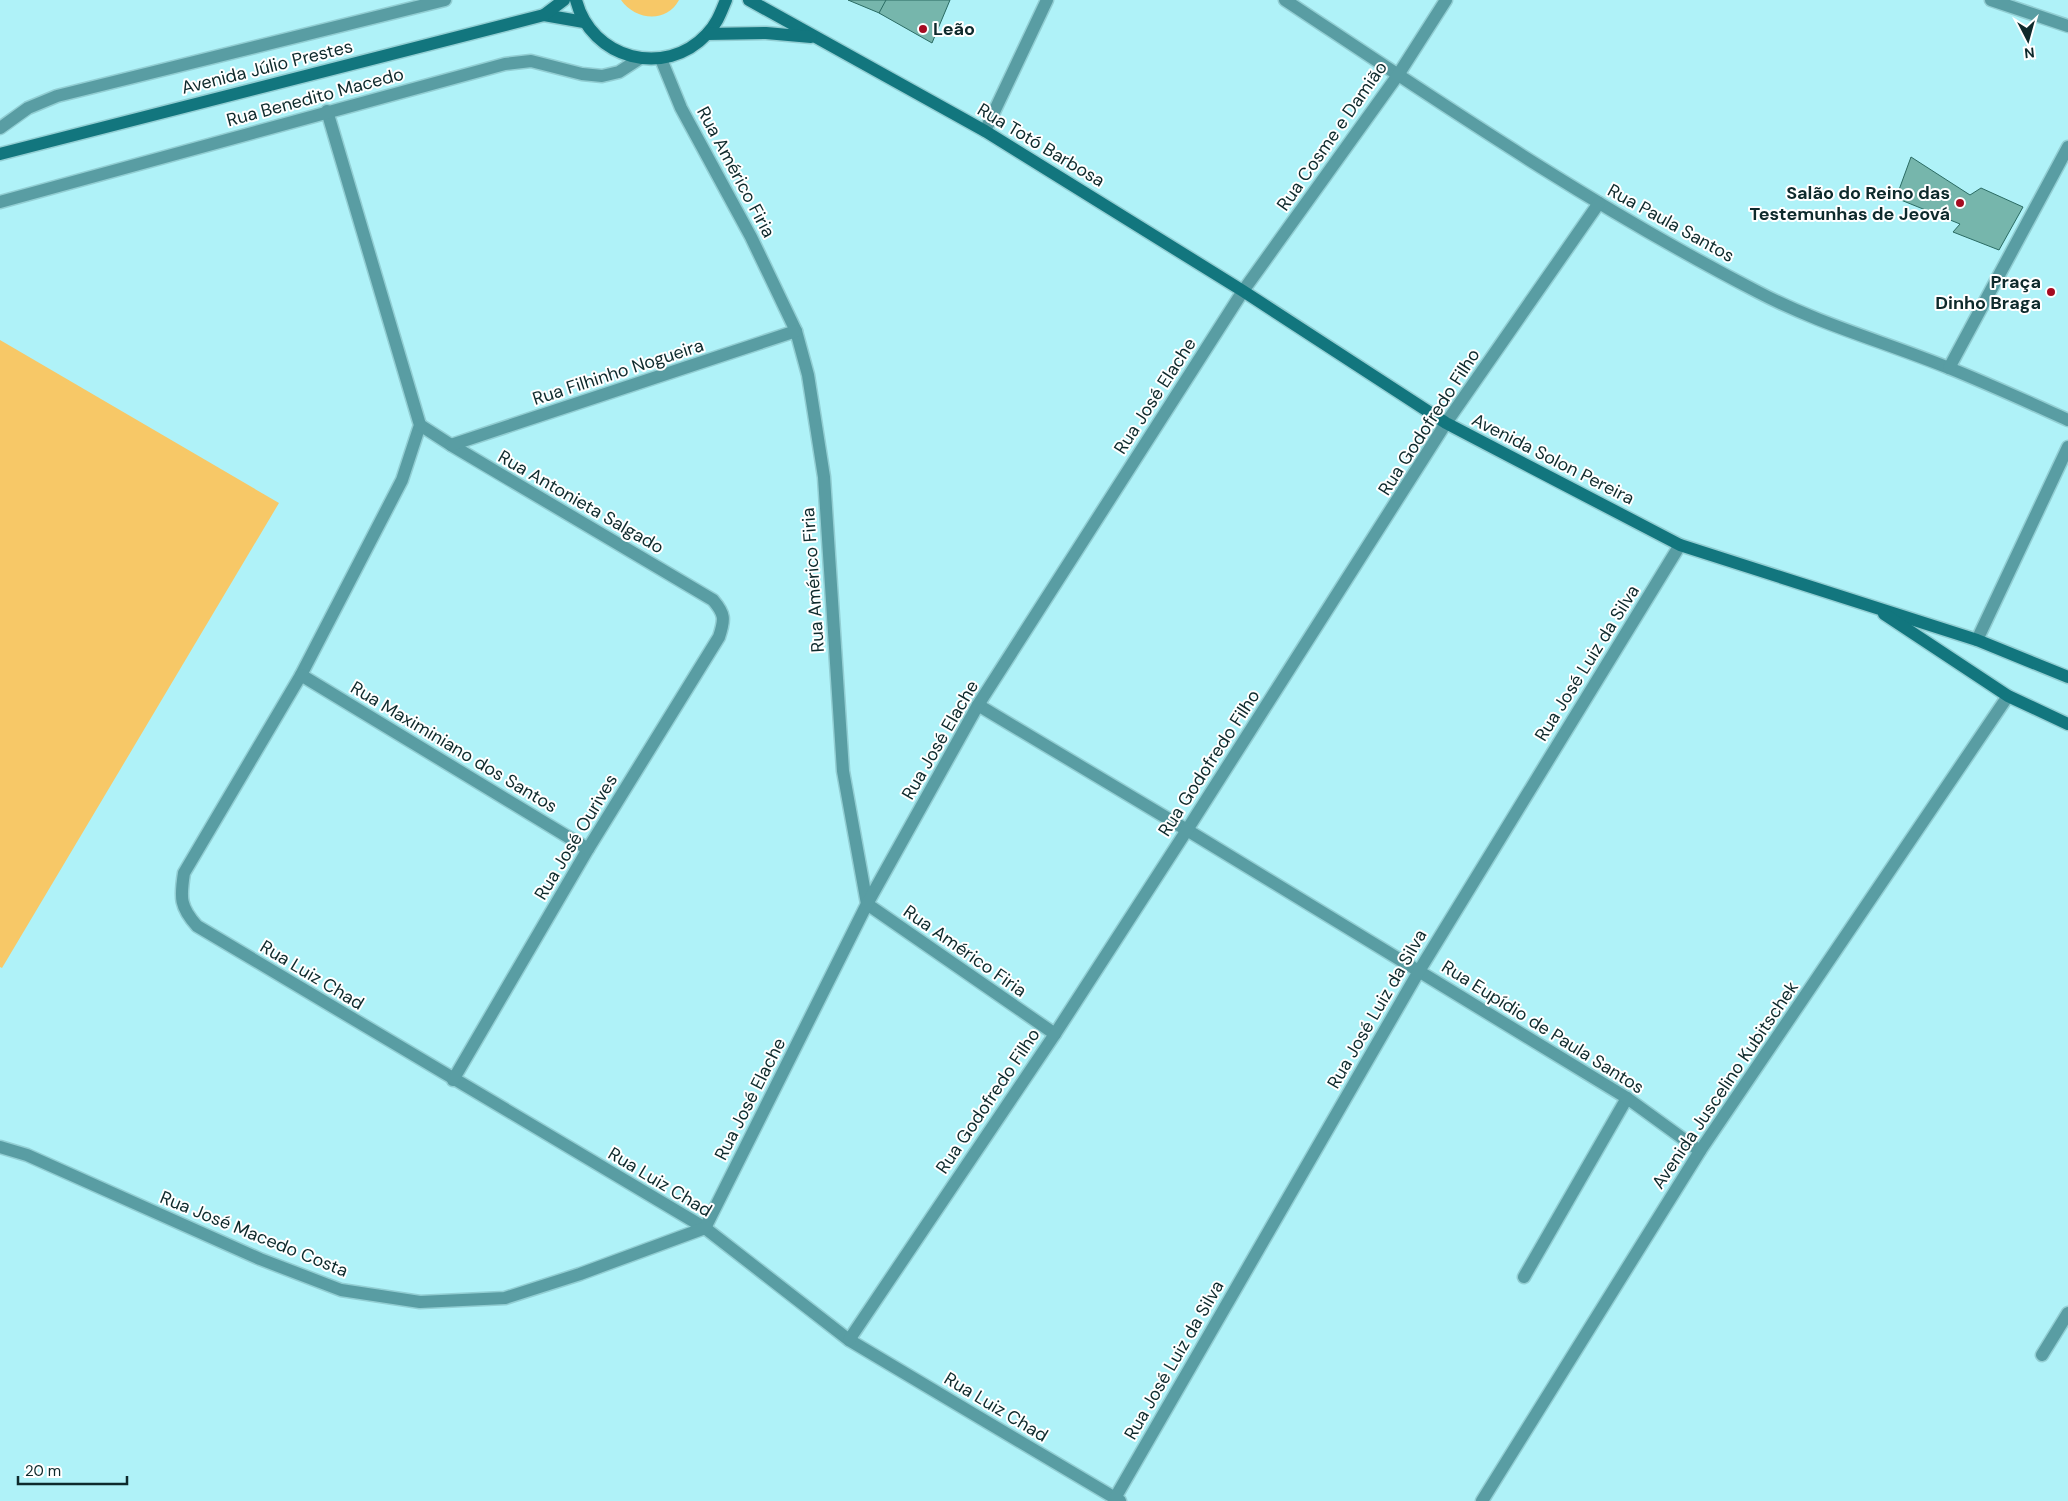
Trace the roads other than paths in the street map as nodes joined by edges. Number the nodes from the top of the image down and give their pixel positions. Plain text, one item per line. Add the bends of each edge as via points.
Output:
1 (445, 0) edge
2 (564, 0) edge
3 (576, 0) edge
4 (726, 0) edge
5 (749, 0) edge
6 (1047, 0) edge
7 (1285, 0) edge
8 (1446, 0) edge
9 (1991, 0) edge
10 (544, 15) junction
11 (584, 22) junction
12 (2068, 26) edge
13 (708, 34) junction
14 (816, 38) junction
15 (639, 59) junction
16 (661, 59) junction
17 (1398, 75) junction
18 (328, 111) junction
19 (0, 128) edge
20 (986, 131) junction
21 (2068, 147) edge
22 (0, 154) edge
23 (0, 202) edge
24 (1599, 203) junction
25 (1243, 291) junction
26 (796, 331) junction
27 (1949, 368) junction
28 (2068, 420) edge
29 (1446, 423) junction
30 (420, 425) junction
31 (452, 445) junction
32 (2068, 447) edge
33 (1680, 545) junction
34 (1871, 606) junction
35 (722, 611) joint
36 (1977, 640) junction
37 (301, 675) junction
38 (2068, 678) edge
39 (2008, 696) junction
40 (978, 705) junction
41 (2068, 724) edge
42 (1188, 830) junction
43 (588, 850) junction
44 (867, 904) junction
45 (1418, 971) junction
46 (1055, 1034) junction
47 (453, 1080) junction
48 (1627, 1098) junction
49 (0, 1147) edge
50 (1700, 1151) junction
51 (705, 1228) junction
52 (1524, 1277) dead end
53 (2068, 1313) edge
54 (849, 1340) junction
55 (2042, 1355) dead end
56 (1117, 1499) edge
57 (1482, 1501) edge

1 - 19 street, Avenida Júlio Prestes via 70,92 41,102
2 - 10 main road, Avenida Júlio Prestes
3 - 11 main road
4 - 13 main road
5 - 14 main road, Rua Totó Barbosa
6 - 20 street
7 - 17 street, Rua Paula Santos
8 - 17 street, Rua Cosme e Damião
9 - 12 street
10 - 11 main road, Avenida Júlio Prestes
10 - 22 main road, Avenida Júlio Prestes
11 - 15 main road via 610,48
13 - 14 main road, Rua Totó Barbosa via 766,32
13 - 16 main road via 691,48
14 - 20 main road, Rua Totó Barbosa
15 - 16 main road
15 - 18 street, Rua Benedito Macedo via 619,72 602,76 531,62 510,63
16 - 26 street, Rua Américo Firia via 681,108 751,237
17 - 24 street, Rua Paula Santos
17 - 25 street, Rua Cosme e Damião
18 - 23 street, Rua Benedito Macedo
18 - 30 street
20 - 25 main road, Rua Totó Barbosa
21 - 27 street
24 - 27 street, Rua Paula Santos via 1758,292 1811,317
24 - 29 street, Rua Godofredo Filho
25 - 29 main road, Avenida Solon Pereira
25 - 40 street, Rua José Elache
26 - 31 street, Rua Filhinho Nogueira
26 - 44 street, Rua Américo Firia via 808,375 824,477 843,771
27 - 28 street, Rua Paula Santos
29 - 33 main road, Avenida Solon Pereira
29 - 42 street, Rua Godofredo Filho
30 - 31 street, Rua Antonieta Salgado
30 - 37 street via 402,480
31 - 35 street, Rua Antonieta Salgado via 702,593
32 - 36 street
33 - 34 main road, Avenida Solon Pereira
33 - 45 street, Rua José Luiz da Silva
34 - 36 main road, Avenida Solon Pereira
34 - 39 main road, Avenida Solon Pereira
35 - 43 street, Rua José Ourives via 719,637
36 - 38 main road, Avenida Solon Pereira
37 - 43 street, Rua Maximiniano dos Santos
37 - 47 street, Rua Luiz Chad via 184,873 181,901 186,913 198,926
39 - 41 main road, Avenida Solon Pereira
39 - 50 street, Avenida Juscelino Kubitschek
40 - 42 street, Rua Eupídio de Paula Santos
40 - 44 street, Rua José Elache
42 - 45 street, Rua Eupídio de Paula Santos
42 - 46 street, Rua Godofredo Filho
43 - 47 street, Rua José Ourives
44 - 46 street, Rua Américo Firia
44 - 51 street, Rua José Elache
45 - 48 street, Rua Eupídio de Paula Santos
45 - 56 street, Rua José Luiz da Silva
46 - 54 street, Rua Godofredo Filho
47 - 51 street, Rua Luiz Chad
48 - 50 street, Rua Eupídio de Paula Santos
48 - 52 street
49 - 51 street, Rua José Macedo Costa via 26,1155 260,1259 341,1290 420,1302 505,1298
50 - 57 street, Avenida Juscelino Kubitschek
51 - 54 street, Rua Luiz Chad
53 - 55 street
54 - 56 street, Rua Luiz Chad

